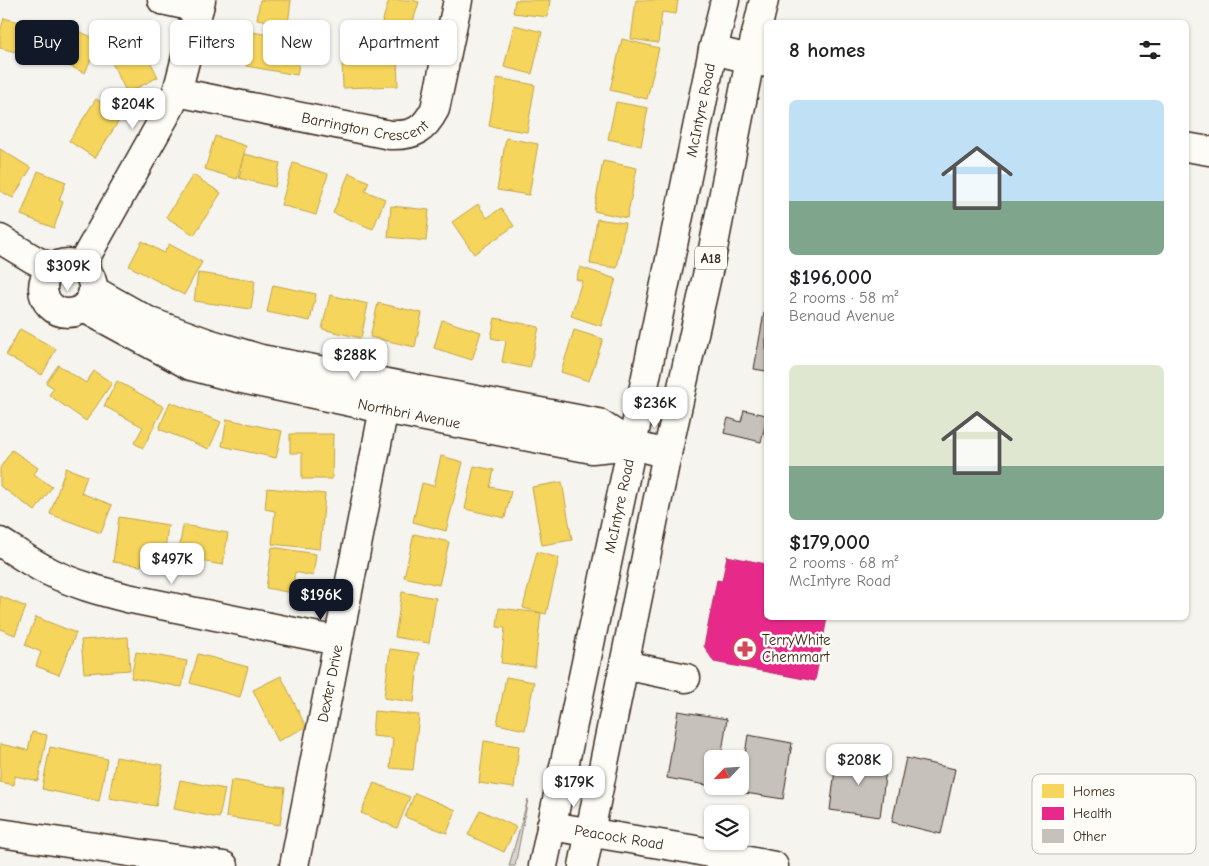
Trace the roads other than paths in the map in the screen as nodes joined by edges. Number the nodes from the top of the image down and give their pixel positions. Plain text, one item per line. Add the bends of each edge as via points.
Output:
1 (162, 0) edge
2 (458, 0) edge
3 (725, 0) edge
4 (764, 0) edge
5 (200, 4) edge
6 (713, 50) junction
7 (758, 61) edge
8 (177, 92) junction
9 (1189, 148) edge
10 (1209, 151) edge
11 (0, 239) edge
12 (0, 258) edge
13 (81, 266) junction
14 (47, 274) junction
15 (88, 299) junction
16 (386, 397) junction
17 (632, 445) junction
18 (666, 454) junction
19 (0, 542) edge
20 (338, 641) junction
21 (624, 665) junction
22 (686, 678) dead end
23 (551, 826) junction
24 (0, 832) edge
25 (590, 833) junction
26 (224, 866) edge
27 (294, 866) edge
28 (543, 866) edge
29 (584, 866) edge
30 (774, 866) edge

1 - 5 street
2 - 8 street, Barrington Crescent via 435,109 421,128 402,136
3 - 6 street, McIntyre Road / A18
4 - 7 street, A18
5 - 8 street
6 - 7 street
6 - 17 street, McIntyre Road / A18
7 - 18 street, A18
8 - 13 street
9 - 10 street
11 - 14 street via 33,259
12 - 14 street
13 - 14 street via 66,262 58,264
13 - 15 street via 93,283
14 - 15 street via 42,288 47,303 53,309 76,312
15 - 16 street, Northbri Avenue via 191,366 242,379
16 - 17 street, Northbri Avenue via 592,449
16 - 20 street, Dexter Drive
17 - 18 street, Northbri Avenue
17 - 23 street, McIntyre Road / A18
18 - 21 street, A18
19 - 20 street via 48,571 100,591
20 - 27 street, Dexter Drive
21 - 22 street
21 - 25 street, A18
23 - 25 street, Peacock Road
23 - 28 street, McIntyre Road / A18
24 - 26 street
25 - 29 street, A18
25 - 30 street, Peacock Road

